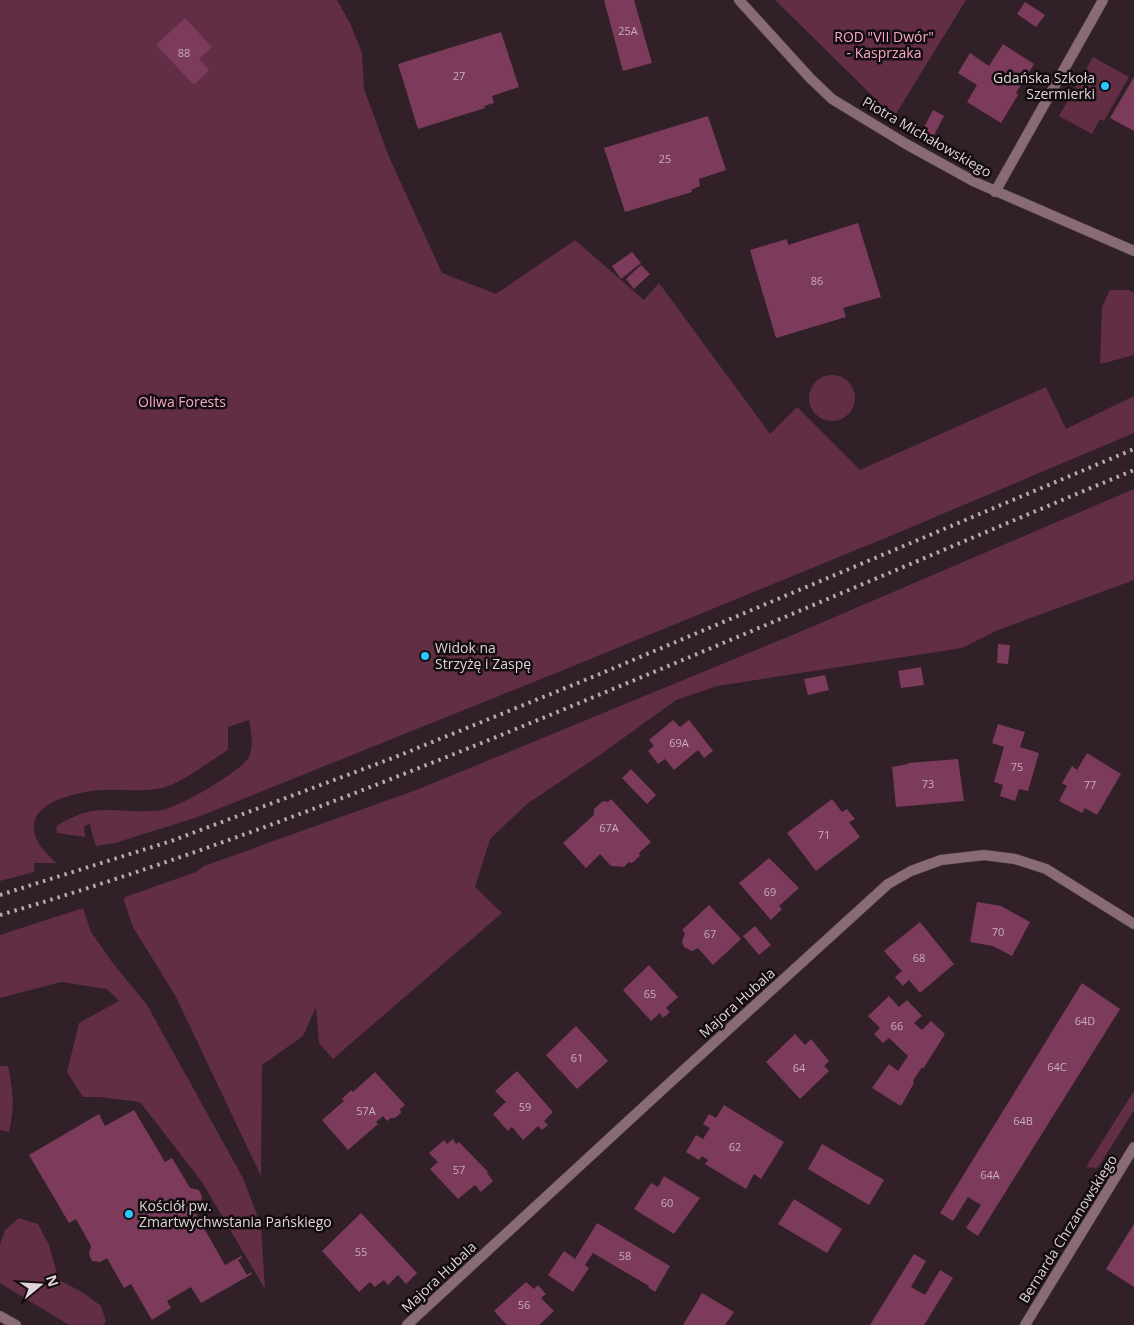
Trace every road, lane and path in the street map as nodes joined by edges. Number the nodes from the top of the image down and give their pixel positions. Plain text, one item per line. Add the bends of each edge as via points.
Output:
1 (739, 0) edge
2 (1103, 0) edge
3 (995, 192) junction
4 (1134, 252) edge
5 (1134, 924) edge
6 (1134, 1148) edge
7 (0, 1316) edge
8 (16, 1325) edge
9 (407, 1325) edge
10 (1025, 1325) edge

1 - 3 street, Piotra Michałowskiego via 832,99
2 - 3 street
3 - 4 street, Piotra Michałowskiego
5 - 9 street, Majora Hubala via 1046,869 1015,859 975,856 941,860 911,871 888,884
6 - 10 street, Bernarda Chrzanowskiego
7 - 8 street

